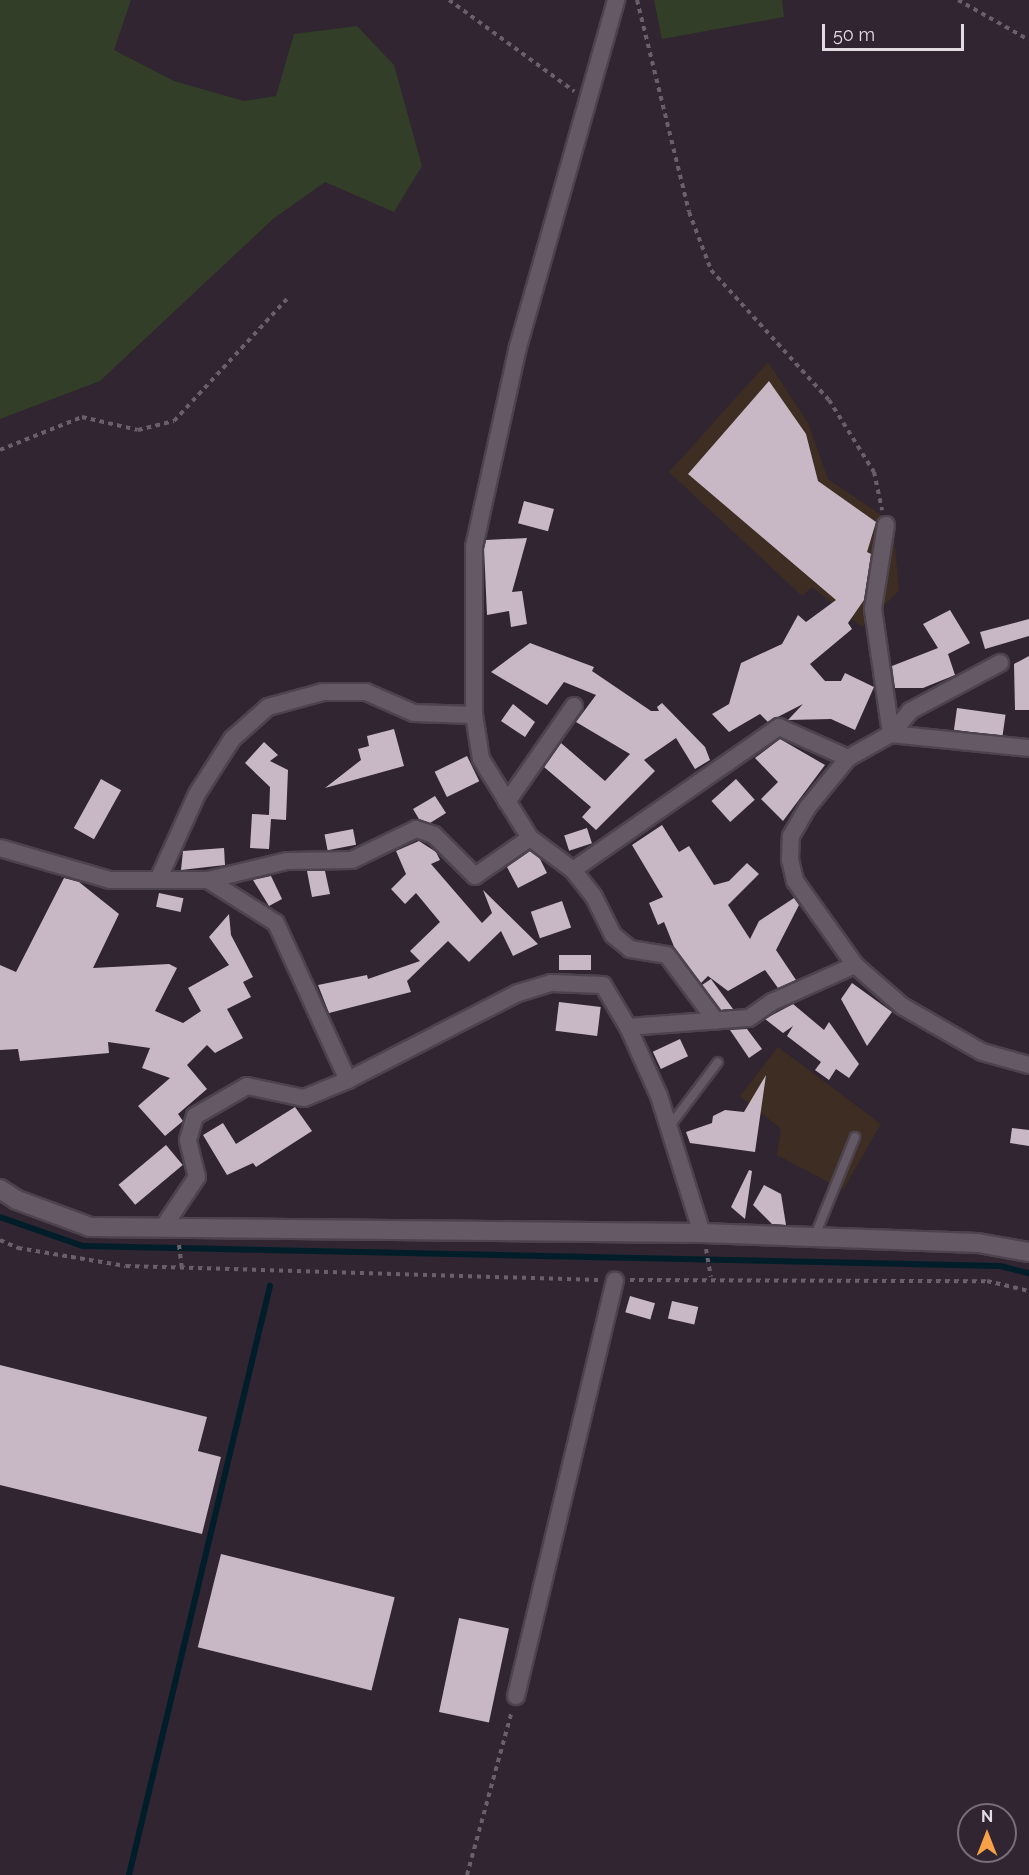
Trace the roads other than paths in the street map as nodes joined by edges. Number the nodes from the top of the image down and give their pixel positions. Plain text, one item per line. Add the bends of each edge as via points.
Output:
1 (616, 0) edge
2 (886, 525) road end
3 (1000, 663) dead end
4 (574, 706) dead end
5 (474, 715) junction
6 (891, 734) junction
7 (1029, 748) edge
8 (848, 758) junction
9 (507, 802) junction
10 (530, 838) junction
11 (0, 848) edge
12 (573, 870) junction
13 (158, 880) junction
14 (208, 880) junction
15 (855, 965) junction
16 (716, 1021) junction
17 (628, 1027) junction
18 (718, 1062) dead end
19 (1029, 1065) edge
20 (348, 1080) junction
21 (669, 1127) junction
22 (855, 1137) dead end
23 (0, 1189) edge
24 (164, 1226) junction
25 (814, 1238) junction
26 (704, 1240) junction
27 (1029, 1252) edge
28 (615, 1281) road end
29 (516, 1696) road end

1 - 5 street via 518,347 474,547
2 - 6 street via 873,609
3 - 6 street via 910,711
4 - 9 street
5 - 9 street via 481,759
5 - 13 street via 414,713 366,692 323,692 268,707 226,748 197,794
6 - 7 street
6 - 8 street
8 - 12 street via 779,727
8 - 15 street via 807,808 791,836 790,860 795,881
9 - 10 street
10 - 12 street
10 - 14 street via 476,876 434,835 416,829 352,860 287,861
11 - 13 street via 110,880
12 - 16 street via 594,897 613,935 630,950 667,955
13 - 14 street
14 - 20 street via 276,922
15 - 16 street via 772,1002 749,1018
15 - 19 street via 902,1006 952,1035 982,1052
16 - 17 street
17 - 20 street via 603,985 551,983 518,993
17 - 21 street
18 - 21 lane
20 - 24 street via 304,1098 247,1086 195,1116 188,1140 197,1177
21 - 26 street
22 - 25 lane
23 - 24 street via 17,1200 90,1227
24 - 26 street
25 - 26 street
25 - 27 street via 978,1244
28 - 29 street

